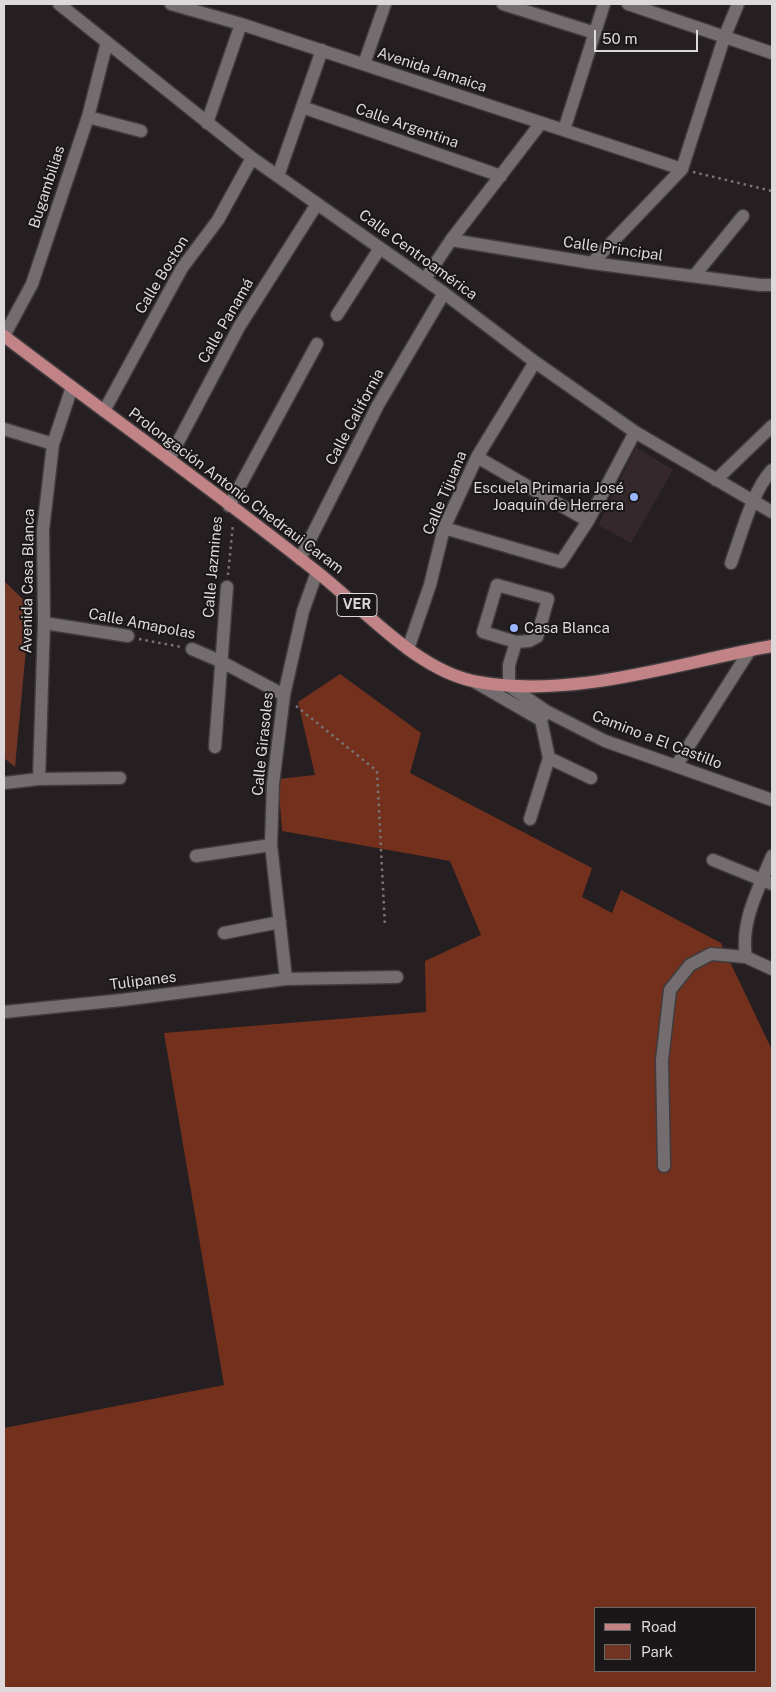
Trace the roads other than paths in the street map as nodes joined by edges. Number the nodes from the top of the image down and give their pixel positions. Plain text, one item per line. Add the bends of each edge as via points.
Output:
1 (59, 4) edge
2 (171, 4) edge
3 (385, 4) edge
4 (503, 4) edge
5 (604, 4) edge
6 (628, 4) edge
7 (738, 4) edge
8 (241, 24) junction
9 (595, 33) junction
10 (724, 38) junction
11 (107, 42) junction
12 (322, 50) junction
13 (772, 53) edge
14 (364, 64) junction
15 (302, 107) junction
16 (88, 117) junction
17 (207, 123) junction
18 (541, 123) junction
19 (564, 130) junction
20 (141, 131) dead end
21 (252, 158) junction
22 (682, 169) junction
23 (278, 176) junction
24 (501, 176) junction
25 (317, 204) junction
26 (743, 216) dead end
27 (450, 240) junction
28 (380, 248) junction
29 (592, 263) junction
30 (694, 276) junction
31 (425, 279) junction
32 (772, 285) edge
33 (444, 293) junction
34 (337, 315) dead end
35 (4, 336) edge
36 (317, 344) dead end
37 (535, 362) junction
38 (72, 388) junction
39 (104, 411) junction
40 (772, 426) edge
41 (4, 429) edge
42 (635, 432) junction
43 (53, 444) junction
44 (477, 457) junction
45 (169, 459) junction
46 (772, 470) edge
47 (716, 480) junction
48 (755, 501) junction
49 (232, 508) junction
50 (772, 512) edge
51 (588, 521) junction
52 (444, 528) junction
53 (300, 559) junction
54 (731, 563) dead end
55 (317, 572) junction
56 (227, 587) road end
57 (44, 623) junction
58 (128, 636) road end
59 (516, 642) junction
60 (772, 646) edge
61 (192, 649) road end
62 (408, 649) junction
63 (750, 650) junction
64 (220, 661) junction
65 (475, 682) junction
66 (509, 686) junction
67 (284, 695) junction
68 (544, 716) junction
69 (215, 747) dead end
70 (549, 758) junction
71 (676, 766) junction
72 (120, 778) dead end
73 (591, 778) dead end
74 (39, 779) junction
75 (4, 783) edge
76 (772, 800) edge
77 (530, 819) dead end
78 (271, 845) junction
79 (196, 856) dead end
80 (772, 856) edge
81 (713, 860) dead end
82 (767, 882) edge
83 (280, 922) junction
84 (224, 933) dead end
85 (746, 957) junction
86 (772, 969) edge
87 (397, 977) dead end
88 (286, 979) junction
89 (4, 1012) edge
90 (664, 1166) dead end

1 - 11 street, Calle Centroamérica
2 - 8 street, Avenida Jamaica
3 - 14 street
4 - 9 street
5 - 9 street
6 - 10 street
7 - 10 street
8 - 12 street, Avenida Jamaica
8 - 17 street
9 - 19 street
10 - 13 street
10 - 22 street
11 - 16 street, Bugambilias
11 - 17 street, Calle Centroamérica
12 - 14 street, Avenida Jamaica
12 - 15 street
14 - 18 street, Avenida Jamaica
15 - 23 street
15 - 24 street, Calle Argentina
16 - 20 street
16 - 35 street, Bugambilias via 32,284
17 - 21 street, Calle Centroamérica
18 - 19 street, Avenida Jamaica
18 - 24 street
19 - 22 street, Avenida Jamaica
21 - 23 street, Calle Centroamérica
21 - 39 street, Calle Boston via 218,220 182,268
22 - 29 street
23 - 25 street, Calle Centroamérica
24 - 27 street
25 - 28 street, Calle Centroamérica
25 - 45 street, Calle Panamá via 239,328
26 - 30 street
27 - 29 street, Calle Principal
27 - 31 street
28 - 31 street, Calle Centroamérica
28 - 34 street
29 - 30 street, Calle Principal
30 - 32 street, Calle Principal
31 - 33 street, Calle Centroamérica
33 - 37 street, Calle Centroamérica
33 - 53 street, Calle California via 378,404
35 - 38 main road, Prolongación Antonio Chedraui Caram / VER
36 - 49 street
37 - 42 street, Calle Centroamérica
37 - 44 street, Calle Tijuana
38 - 39 main road, Prolongación Antonio Chedraui Caram / VER
38 - 43 street, Avenida Casa Blanca
39 - 45 main road, Prolongación Antonio Chedraui Caram / VER
40 - 47 street
41 - 43 street
42 - 47 street, Calle Centroamérica
42 - 51 street
43 - 57 street, Avenida Casa Blanca via 43,530
44 - 51 street
44 - 52 street, Calle Tijuana
45 - 49 main road, Prolongación Antonio Chedraui Caram / VER
46 - 48 street
47 - 48 street, Calle Centroamérica
48 - 50 street, Calle Centroamérica
48 - 54 street
49 - 53 main road, Prolongación Antonio Chedraui Caram / VER
51 - 52 street via 561,562
52 - 62 street, Calle Tijuana via 430,585
53 - 55 main road, Prolongación Antonio Chedraui Caram / VER
55 - 62 main road, Prolongación Antonio Chedraui Caram / VER
55 - 67 street, Calle Girasoles via 303,612
56 - 64 street, Calle Jazmines
57 - 58 street, Calle Amapolas
57 - 74 street, Avenida Casa Blanca
59 - 59 street via 537,637 548,599 497,584 483,632
59 - 66 street via 509,665
60 - 63 main road, Prolongación Antonio Chedraui Caram / VER
61 - 64 street, Calle Amapolas
62 - 65 main road, Prolongación Antonio Chedraui Caram / VER via 441,669
63 - 66 main road, Prolongación Antonio Chedraui Caram / VER via 575,686
63 - 71 street
64 - 67 street, Calle Amapolas
64 - 69 street, Calle Jazmines
65 - 66 main road, Prolongación Antonio Chedraui Caram / VER
65 - 68 street, Camino a El Castillo
66 - 68 street, Camino a El Castillo
67 - 78 street, Calle Girasoles via 273,784
68 - 70 street
68 - 71 street, Camino a El Castillo
70 - 73 street
70 - 77 street
71 - 76 street, Camino a El Castillo
72 - 74 street
74 - 75 street
78 - 79 street
78 - 83 street, Calle Girasoles
80 - 82 street
81 - 82 street
82 - 85 street via 746,924 743,940
83 - 84 street
83 - 88 street, Calle Girasoles
85 - 86 street
85 - 90 street via 711,954 690,965 670,990 662,1060
87 - 88 street, Tulipanes
88 - 89 street, Tulipanes

